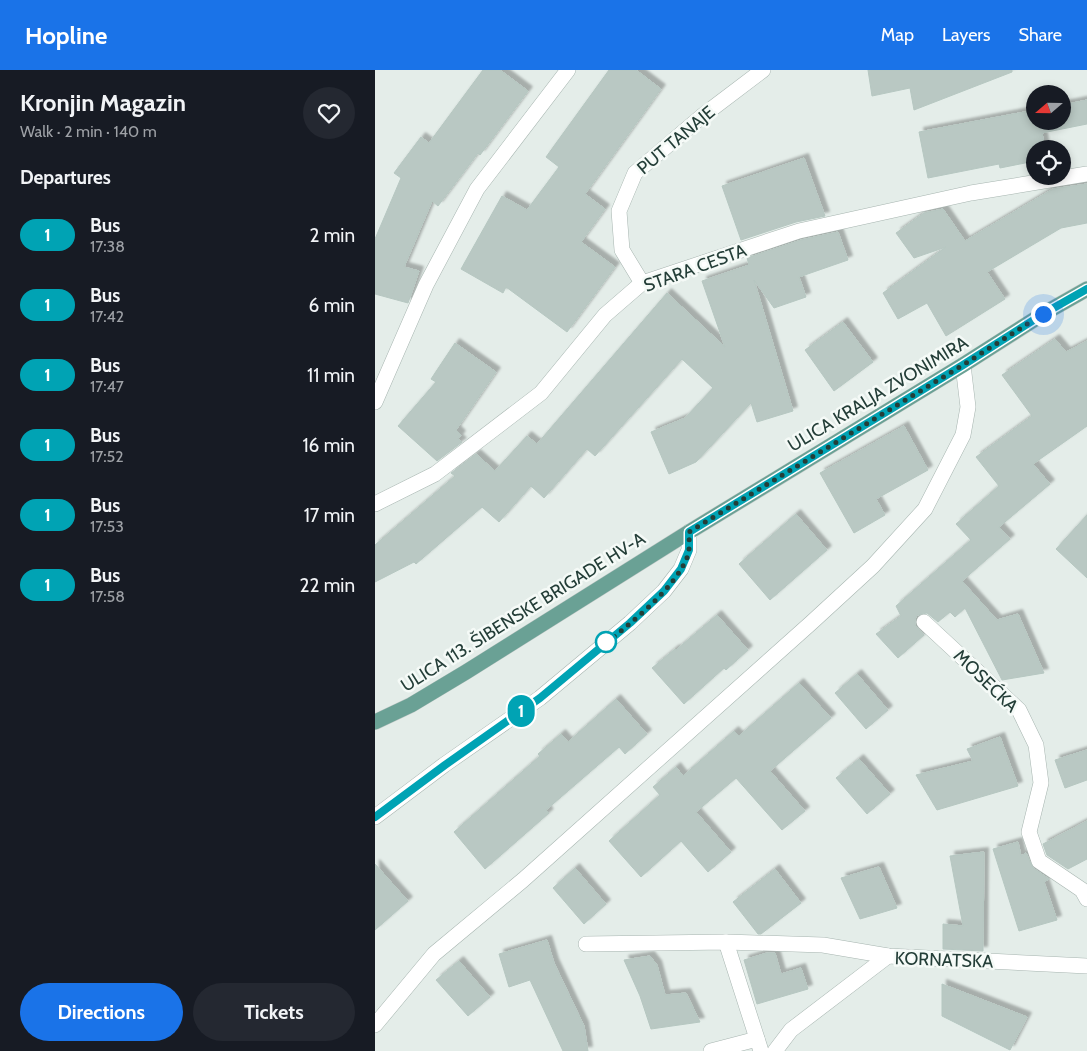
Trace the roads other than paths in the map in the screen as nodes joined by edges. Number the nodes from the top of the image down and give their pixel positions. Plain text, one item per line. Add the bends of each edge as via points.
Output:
1 (568, 70) edge
2 (763, 70) edge
3 (1087, 174) edge
4 (642, 283) junction
5 (1087, 289) edge
6 (963, 365) junction
7 (375, 402) edge
8 (375, 504) edge
9 (689, 532) junction
10 (924, 622) dead end
11 (375, 722) edge
12 (375, 817) edge
13 (1085, 893) edge
14 (726, 942) junction
15 (586, 944) dead end
16 (888, 956) junction
17 (1087, 966) edge
18 (375, 1025) edge
19 (759, 1045) edge
20 (711, 1051) edge
21 (775, 1051) edge

1 - 7 street via 477,189 426,285
2 - 4 street, PUT TANAJE via 635,173 619,211 622,250
3 - 4 street, STARA CESTA via 971,193 799,232
4 - 8 street, STARA CESTA via 605,315 541,393 435,474
5 - 6 main road, ULICA KRALJA ZVONIMIRA
6 - 9 main road, ULICA KRALJA ZVONIMIRA
6 - 18 street via 968,407 963,435 925,509 873,566 811,623 523,880 434,954
9 - 11 main road, ULICA 113. ŠIBENSKE BRIGADE HV-A via 466,672
9 - 12 street via 689,550 681,569 664,591 630,623 540,698
10 - 13 street, MOSEĆKA via 1019,710 1037,745 1041,782 1029,832 1039,861
14 - 15 street
14 - 16 street via 823,945
14 - 19 street
16 - 17 street, KORNATSKA
16 - 21 street, KORNATSKA via 791,1030
19 - 20 street

